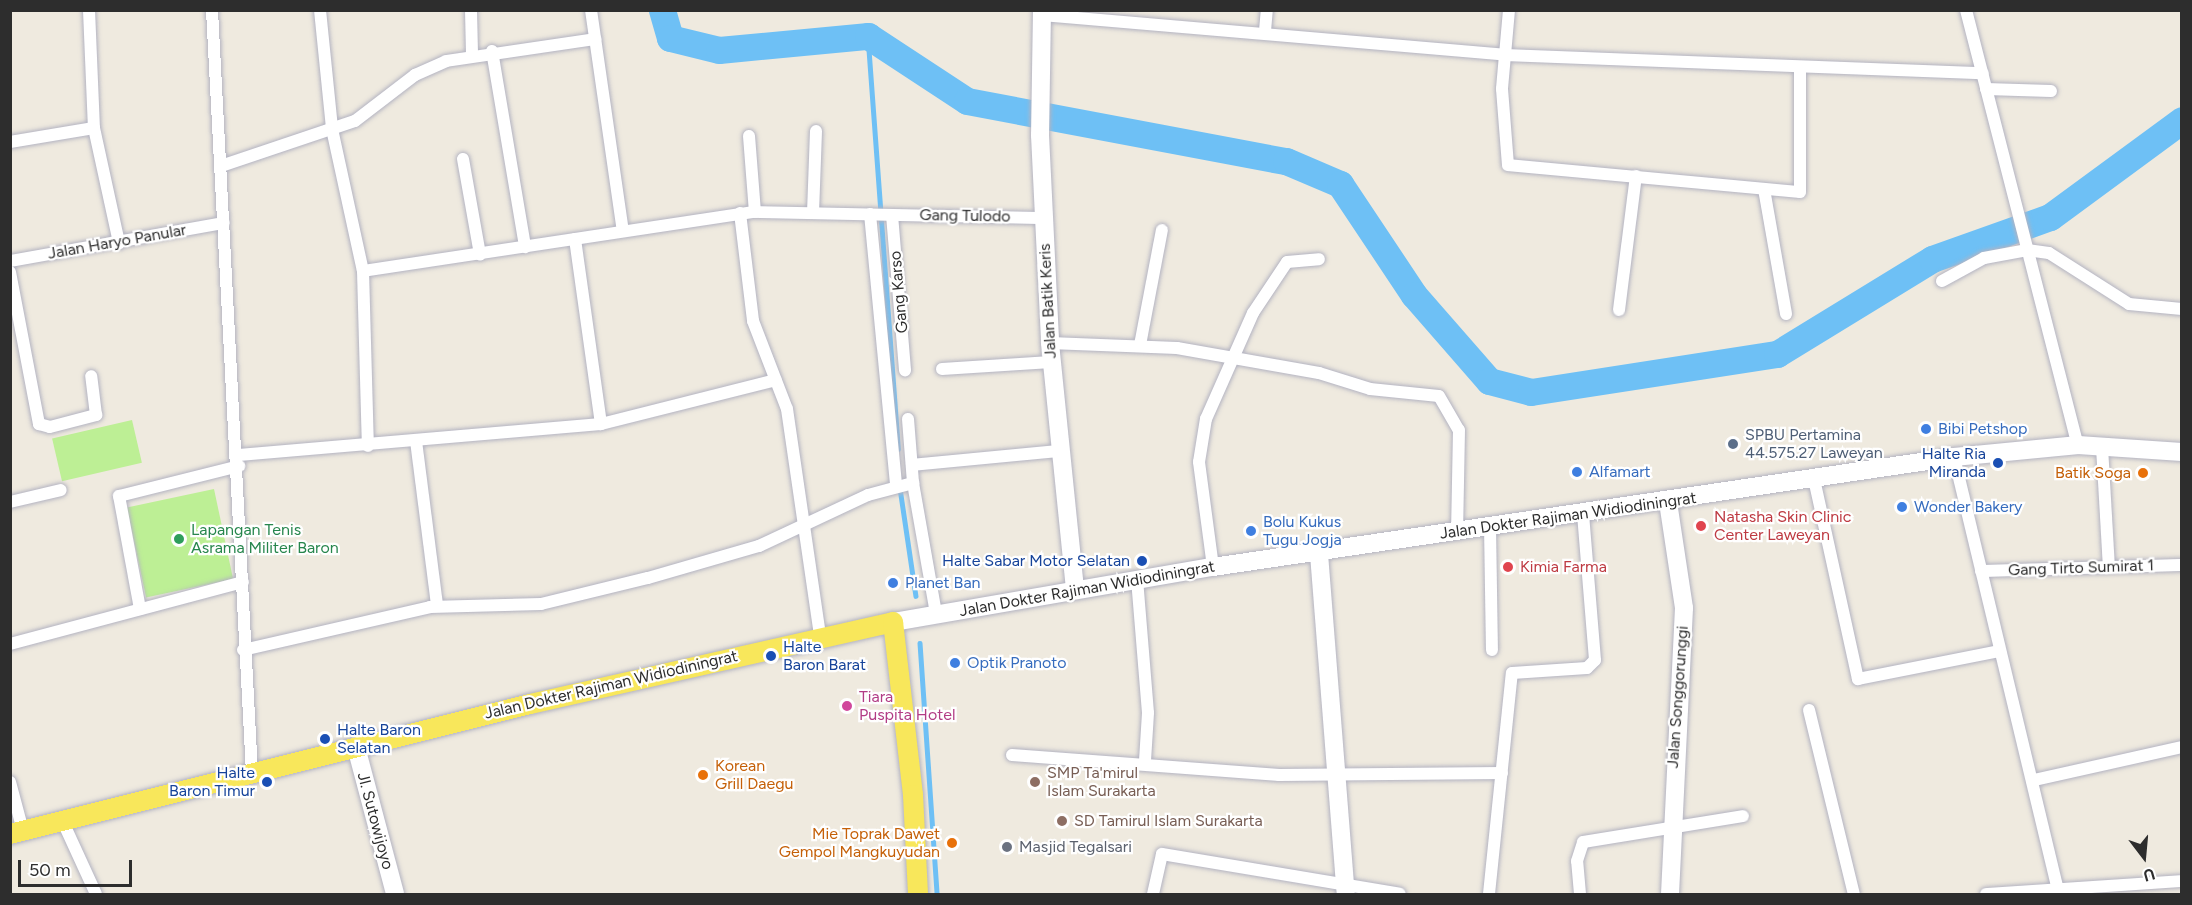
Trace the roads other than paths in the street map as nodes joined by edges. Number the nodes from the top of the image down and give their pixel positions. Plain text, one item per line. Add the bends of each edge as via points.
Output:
1 (89, 10) edge
2 (212, 10) edge
3 (320, 10) edge
4 (471, 10) edge
5 (591, 10) edge
6 (1267, 10) edge
7 (1509, 10) edge
8 (1966, 10) edge
9 (1042, 13) edge
10 (1264, 31) junction
11 (595, 39) junction
12 (492, 51) junction
13 (472, 54) junction
14 (1504, 55) junction
15 (1800, 67) junction
16 (1983, 72) junction
17 (1986, 89) junction
18 (2051, 91) dead end
19 (94, 128) junction
20 (332, 129) junction
21 (816, 131) dead end
22 (749, 135) dead end
23 (10, 142) edge
24 (463, 159) dead end
25 (221, 166) junction
26 (1636, 176) junction
27 (1764, 189) junction
28 (755, 212) junction
29 (740, 213) junction
30 (813, 213) junction
31 (881, 214) junction
32 (1045, 218) junction
33 (224, 223) junction
34 (1162, 230) dead end
35 (623, 231) junction
36 (575, 239) junction
37 (119, 243) junction
38 (525, 247) junction
39 (2027, 250) junction
40 (480, 254) junction
41 (1319, 259) dead end
42 (10, 261) edge
43 (363, 271) junction
44 (10, 272) edge
45 (1942, 281) dead end
46 (2181, 309) edge
47 (1619, 310) dead end
48 (1786, 314) dead end
49 (1050, 343) junction
50 (1140, 345) junction
51 (1233, 359) junction
52 (1051, 362) junction
53 (942, 369) dead end
54 (905, 370) dead end
55 (91, 376) dead end
56 (776, 380) junction
57 (909, 419) dead end
58 (601, 424) junction
59 (416, 441) junction
60 (2078, 445) junction
61 (368, 446) junction
62 (2102, 447) junction
63 (1057, 451) junction
64 (2181, 452) edge
65 (1954, 458) junction
66 (239, 461) junction
67 (912, 465) junction
68 (1814, 478) junction
69 (903, 485) junction
70 (62, 490) dead end
71 (10, 502) edge
72 (1668, 502) junction
73 (1582, 513) junction
74 (801, 526) junction
75 (1490, 526) junction
76 (1457, 531) junction
77 (1319, 554) junction
78 (2181, 565) edge
79 (1213, 567) junction
80 (2109, 567) junction
81 (1981, 571) junction
82 (1137, 579) junction
83 (243, 582) junction
84 (1075, 590) junction
85 (437, 606) junction
86 (140, 609) junction
87 (936, 614) junction
88 (893, 622) junction
89 (820, 636) junction
90 (10, 644) edge
91 (243, 650) junction
92 (1492, 650) dead end
93 (1999, 651) junction
94 (1809, 711) dead end
95 (356, 747) junction
96 (2181, 747) edge
97 (1012, 754) dead end
98 (1145, 761) junction
99 (252, 772) junction
100 (1338, 773) junction
101 (1502, 773) junction
102 (2034, 780) junction
103 (10, 782) edge
104 (1743, 816) dead end
105 (63, 822) junction
106 (1671, 828) junction
107 (17, 832) edge
108 (2181, 881) edge
109 (2058, 889) junction
110 (2107, 890) edge
111 (1346, 891) edge
112 (96, 894) edge
113 (395, 894) edge
114 (918, 894) edge
115 (1153, 894) edge
116 (1400, 894) edge
117 (1489, 894) edge
118 (1580, 894) edge
119 (1671, 894) edge
120 (1854, 894) edge
121 (1986, 894) edge

1 - 19 street
2 - 25 street
3 - 20 street
4 - 13 street
5 - 11 street
6 - 10 street
7 - 14 street
8 - 16 street
9 - 10 street
9 - 32 main road, Jalan Batik Keris via 1040,135
10 - 14 street
11 - 12 street
11 - 35 street
12 - 13 street
12 - 38 street
13 - 20 street via 427,68 370,113
14 - 15 street
14 - 26 street via 1505,163
15 - 16 street
15 - 27 street via 1804,189
16 - 17 street
17 - 18 street
17 - 39 street
19 - 23 street
19 - 37 street
20 - 25 street
20 - 43 street
21 - 30 street
22 - 28 street
24 - 40 street
25 - 33 street
26 - 27 street
26 - 47 street
27 - 48 street
28 - 29 street, Gang Tulodo
28 - 30 street, Gang Tulodo
29 - 35 street, Gang Tulodo
29 - 56 street via 753,321
30 - 31 street, Gang Tulodo
31 - 32 street, Gang Tulodo
31 - 54 street, Gang Karso
31 - 69 street
32 - 49 main road, Jalan Batik Keris
33 - 37 street, Jalan Haryo Panular
33 - 66 street
34 - 50 street
35 - 36 street, Gang Tulodo
36 - 38 street, Gang Tulodo
36 - 58 street
37 - 42 street, Jalan Haryo Panular
38 - 40 street, Gang Tulodo
39 - 45 street via 1984,258
39 - 46 street via 2049,254 2129,304
39 - 60 street
40 - 43 street, Gang Tulodo
41 - 51 street via 1287,262 1253,314
43 - 61 street
44 - 55 street via 39,424 50,427 96,415
49 - 50 street
49 - 52 main road, Jalan Batik Keris
50 - 51 street
51 - 76 street via 1319,373 1370,389 1439,396 1459,430
51 - 79 street via 1199,445
52 - 53 street
52 - 63 main road, Jalan Batik Keris
56 - 58 street
56 - 74 street via 795,453
57 - 67 street
58 - 59 street
59 - 61 street
59 - 85 street
60 - 62 main road, Jalan Dokter Rajiman Widiodiningrat
60 - 65 main road, Jalan Dokter Rajiman Widiodiningrat
61 - 66 street
62 - 64 main road, Jalan Dokter Rajiman Widiodiningrat
62 - 80 street
63 - 67 street
63 - 84 main road, Jalan Batik Keris
65 - 68 main road, Jalan Dokter Rajiman Widiodiningrat
65 - 81 street
66 - 83 street
66 - 86 street via 119,496
67 - 69 street
68 - 72 main road, Jalan Dokter Rajiman Widiodiningrat
68 - 93 street via 1858,679
69 - 74 street
69 - 87 street
70 - 71 street
72 - 73 main road, Jalan Dokter Rajiman Widiodiningrat
72 - 106 main road, Jalan Songgorunggi via 1684,608
73 - 75 main road, Jalan Dokter Rajiman Widiodiningrat
73 - 101 street via 1595,660 1587,668 1514,671
74 - 85 street via 727,557 542,604
74 - 89 street
75 - 76 main road, Jalan Dokter Rajiman Widiodiningrat
75 - 92 street
76 - 77 main road, Jalan Dokter Rajiman Widiodiningrat
77 - 79 main road, Jalan Dokter Rajiman Widiodiningrat
77 - 100 main road
78 - 80 street, Gang Tirto Sumirat 1
79 - 82 main road, Jalan Dokter Rajiman Widiodiningrat
80 - 81 street, Gang Tirto Sumirat 1
81 - 93 street
82 - 84 main road, Jalan Dokter Rajiman Widiodiningrat
82 - 98 street via 1148,712
83 - 86 street
83 - 91 street
84 - 87 main road, Jalan Dokter Rajiman Widiodiningrat
85 - 91 street
86 - 90 street
87 - 88 main road, Jalan Dokter Rajiman Widiodiningrat
88 - 89 main road, Jalan Dokter Rajiman Widiodiningrat
88 - 114 main road via 913,795
89 - 95 main road, Jalan Dokter Rajiman Widiodiningrat
91 - 99 street
93 - 102 street
94 - 120 street
95 - 99 main road, Jalan Dokter Rajiman Widiodiningrat
95 - 113 main road, Jl. Sutowijoyo
96 - 102 street
97 - 98 street
98 - 100 street via 1279,775
99 - 105 main road, Jalan Dokter Rajiman Widiodiningrat
100 - 101 street
100 - 111 main road
101 - 117 street
102 - 109 street
103 - 107 street
104 - 106 street
105 - 107 main road, Jalan Dokter Rajiman Widiodiningrat
105 - 112 street
106 - 118 street via 1583,842 1577,861
106 - 119 main road, Jalan Songgorunggi
108 - 110 street
109 - 110 street
109 - 121 street
111 - 115 street via 1162,854
111 - 116 street

